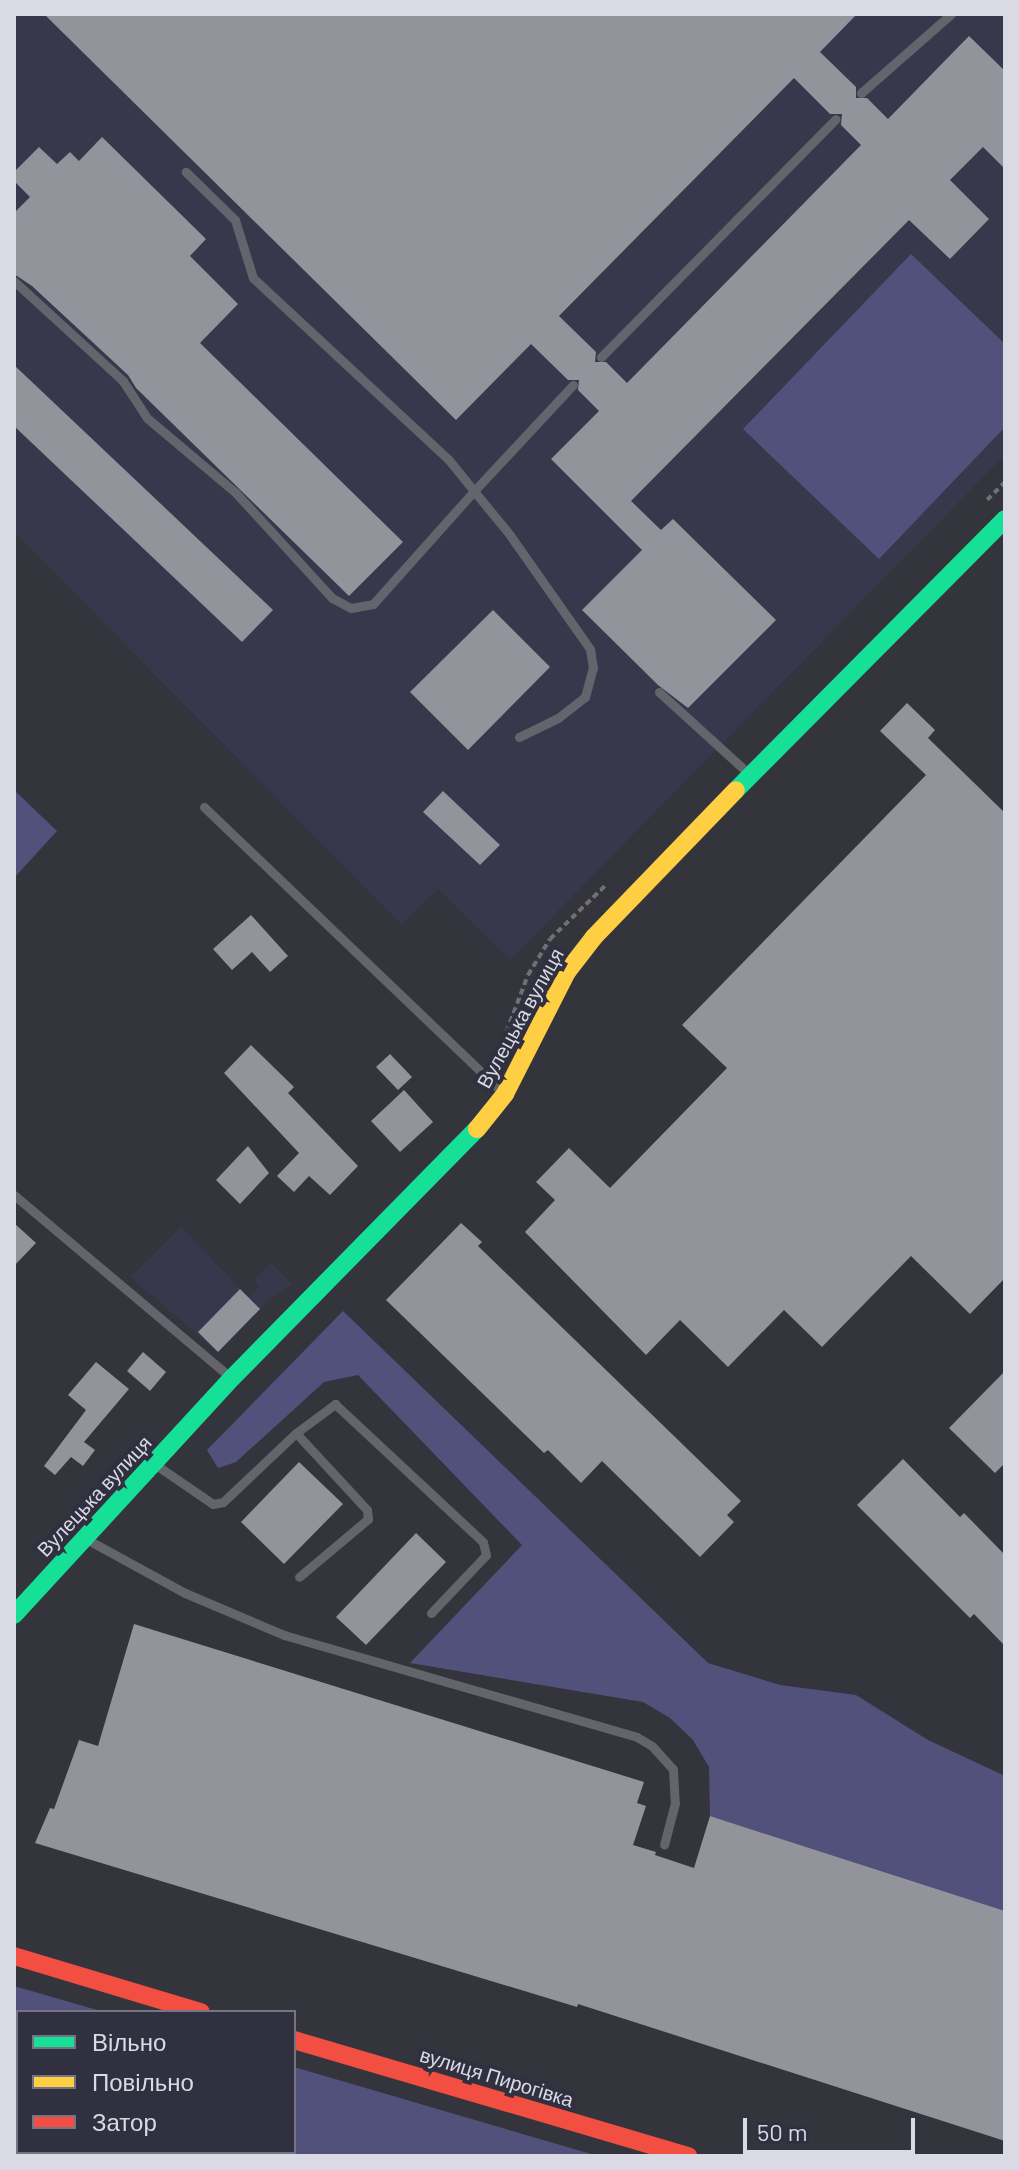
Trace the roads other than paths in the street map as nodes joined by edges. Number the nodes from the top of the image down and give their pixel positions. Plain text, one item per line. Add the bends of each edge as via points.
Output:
1 (951, 14) edge
2 (861, 93) dead end
3 (836, 119) dead end
4 (186, 172) dead end
5 (14, 281) edge
6 (601, 357) dead end
7 (573, 385) dead end
8 (474, 491) junction
9 (1005, 519) edge
10 (659, 692) dead end
11 (519, 737) dead end
12 (751, 777) junction
13 (204, 807) dead end
14 (505, 1094) junction
15 (14, 1195) edge
16 (232, 1378) junction
17 (296, 1433) junction
18 (153, 1464) junction
19 (85, 1538) junction
20 (299, 1577) dead end
21 (431, 1613) dead end
22 (14, 1615) edge
23 (664, 1845) dead end
24 (14, 1956) edge
25 (194, 2010) edge
26 (296, 2041) edge
27 (688, 2156) edge

1 - 2 lane
3 - 6 lane
4 - 8 lane via 235,220 253,278 449,460
5 - 8 lane via 86,344 123,381 147,418 235,492 341,605 373,604
7 - 8 lane
8 - 11 lane via 590,649 593,668 585,697
9 - 12 street, Вулецька вулиця
10 - 12 lane
12 - 14 street, Вулецька вулиця via 594,937 567,972
13 - 14 lane
14 - 16 street, Вулецька вулиця via 440,1169
15 - 16 lane
16 - 18 street, Вулецька вулиця
17 - 18 lane via 223,1502 213,1504
17 - 20 lane via 367,1510 368,1519
17 - 21 lane via 335,1404 483,1542 486,1555
18 - 19 street, Вулецька вулиця
19 - 22 street, Вулецька вулиця
19 - 23 lane via 185,1593 284,1635 637,1737 673,1769 675,1803
24 - 25 street
26 - 27 street, вулиця Пирогівка

